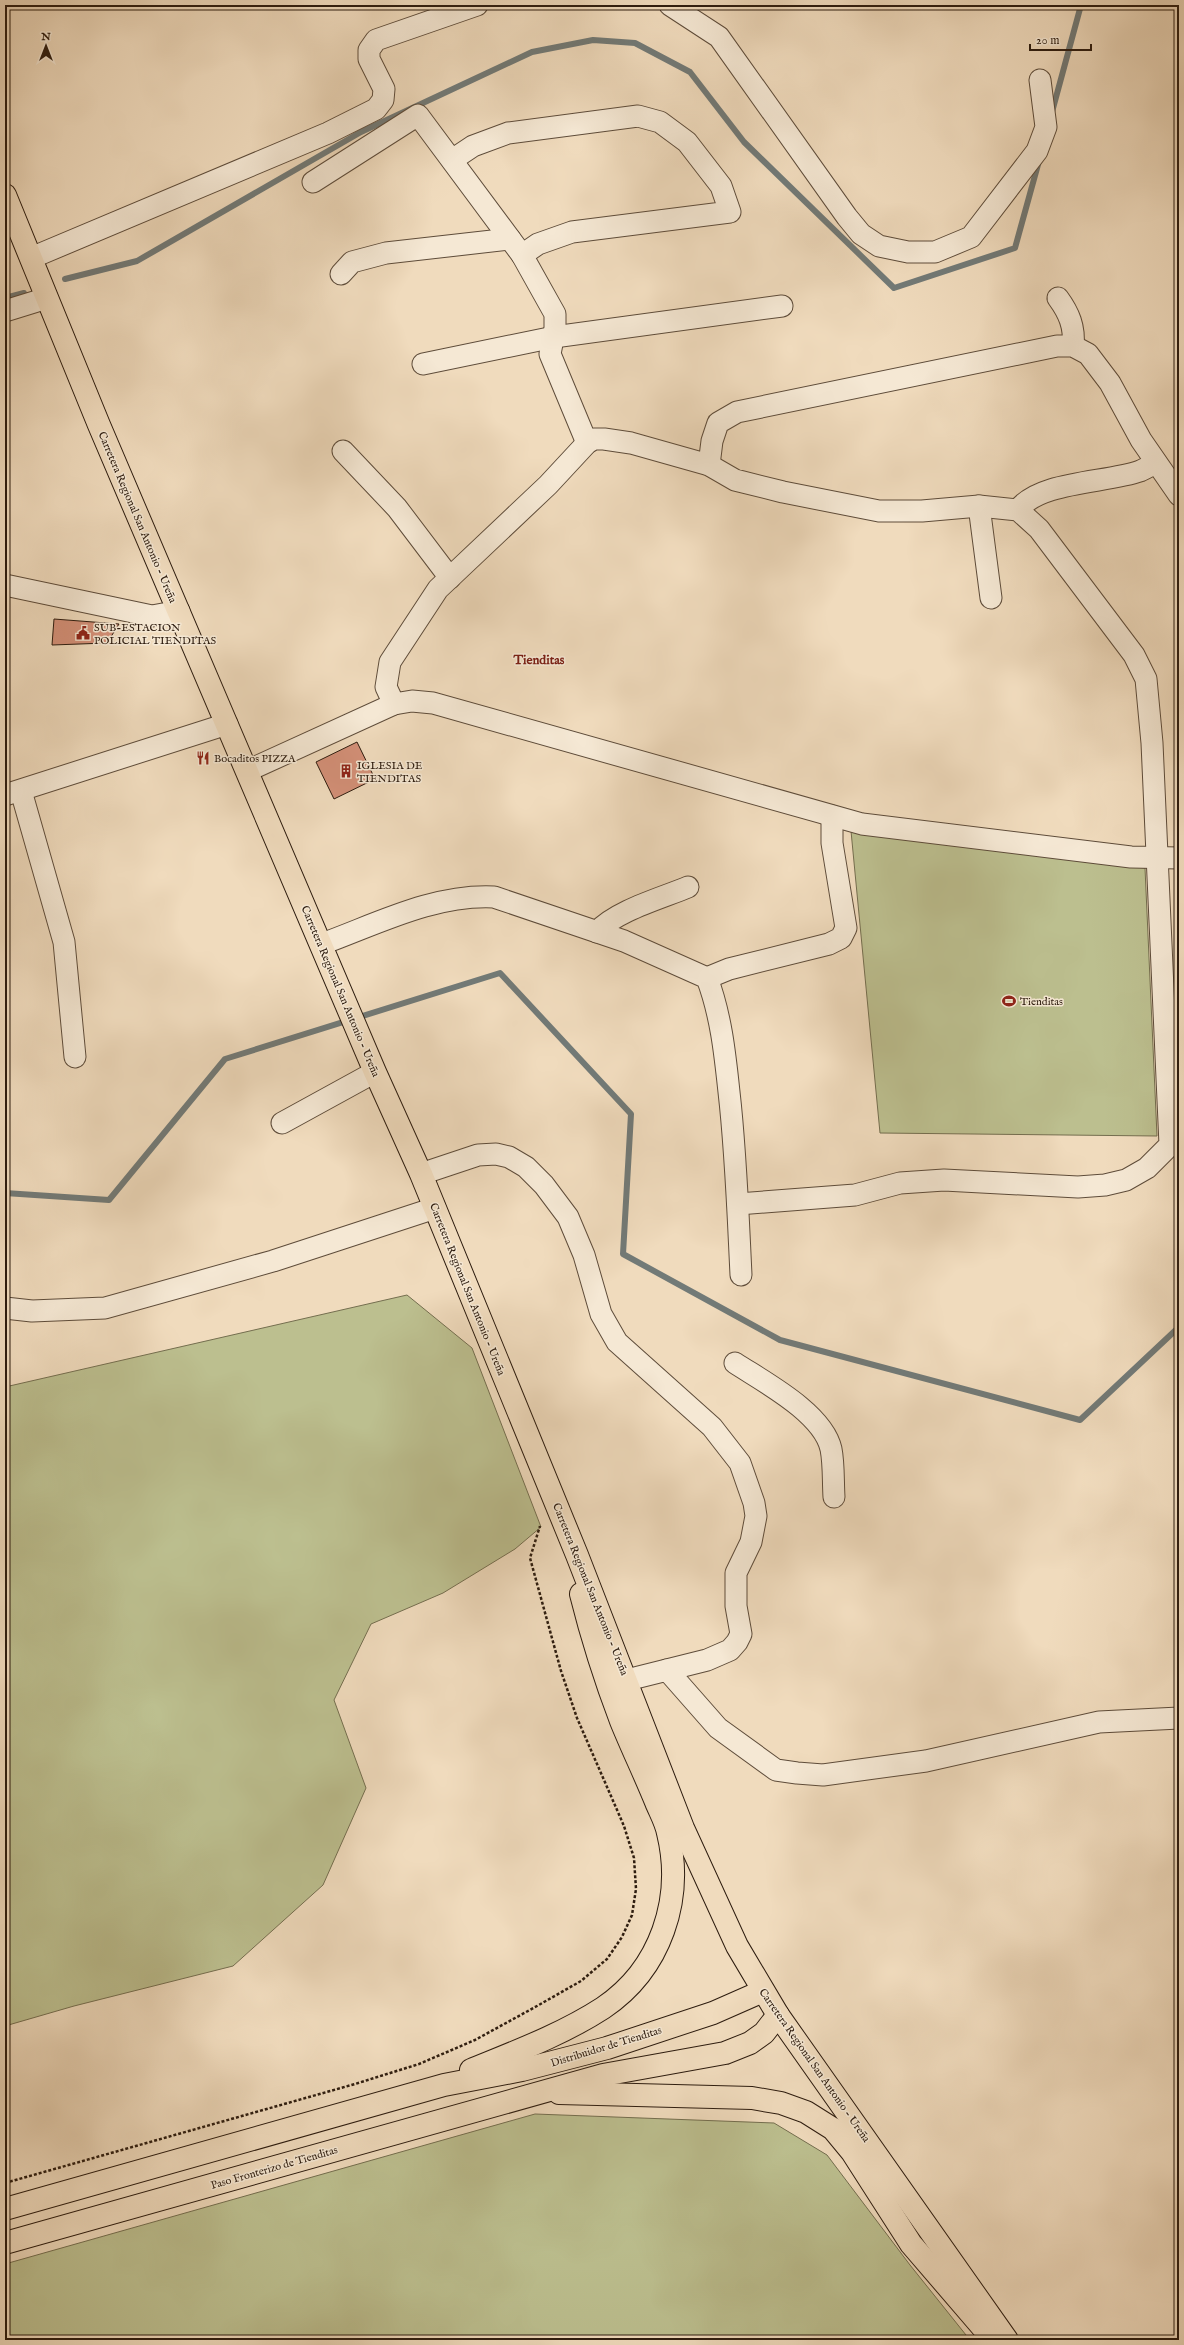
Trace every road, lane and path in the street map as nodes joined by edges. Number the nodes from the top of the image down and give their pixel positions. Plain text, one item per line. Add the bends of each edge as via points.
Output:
1 (477, 5) edge
2 (670, 5) edge
3 (1040, 80) dead end
4 (452, 160) junction
5 (312, 182) dead end
6 (5, 195) edge
7 (516, 247) junction
8 (31, 258) junction
9 (341, 274) dead end
10 (47, 298) junction
11 (1058, 298) dead end
12 (782, 306) dead end
13 (5, 311) edge
14 (554, 337) junction
15 (1073, 346) junction
16 (423, 364) dead end
17 (587, 443) junction
18 (343, 451) dead end
19 (1156, 463) junction
20 (709, 465) junction
21 (1179, 495) edge
22 (979, 506) junction
23 (1018, 510) junction
24 (450, 578) junction
25 (5, 585) edge
26 (991, 598) dead end
27 (179, 611) junction
28 (394, 704) junction
29 (227, 724) junction
30 (247, 771) junction
31 (13, 793) edge
32 (832, 816) junction
33 (1156, 858) junction
34 (1179, 858) edge
35 (688, 887) dead end
36 (597, 932) junction
37 (322, 944) junction
38 (707, 978) junction
39 (75, 1057) dead end
40 (375, 1072) junction
41 (282, 1122) dead end
42 (1174, 1147) edge
43 (421, 1174) junction
44 (738, 1204) junction
45 (435, 1208) junction
46 (741, 1275) dead end
47 (5, 1308) edge
48 (735, 1363) dead end
49 (834, 1497) dead end
50 (541, 1527) dead end
51 (578, 1555) junction
52 (667, 1670) junction
53 (627, 1680) junction
54 (1179, 1718) edge
55 (763, 1991) junction
56 (778, 2015) junction
57 (444, 2085) junction
58 (544, 2091) junction
59 (5, 2183) edge
60 (5, 2209) edge
61 (5, 2243) edge
62 (994, 2340) edge
63 (1007, 2340) edge

1 - 8 street via 376,40 369,50 369,59 384,90 384,100 376,109 328,133
2 - 3 street via 719,37 861,234 879,246 908,252 935,252 971,237 1037,151 1046,127
4 - 5 street via 418,115
4 - 7 street
4 - 7 street via 473,146 508,133 638,116 660,122 687,142 721,186 730,212 572,232 538,244
6 - 8 main road, Carretera Regional San Antonio - Ureña
7 - 9 street via 386,253 352,262
7 - 14 street via 555,314
8 - 10 main road, Carretera Regional San Antonio - Ureña
10 - 13 street
10 - 27 main road, Carretera Regional San Antonio - Ureña
11 - 15 street via 1067,311 1074,332
12 - 14 street
14 - 16 street
14 - 17 street via 550,354
15 - 19 street via 1088,354 1110,383
15 - 20 street via 1057,346 737,412 718,423 712,441
17 - 20 street via 594,439 604,439 630,443
17 - 24 street via 548,485
18 - 24 street via 397,508
19 - 21 street
19 - 23 street via 1140,471 1050,491 1025,501
20 - 22 street via 735,480 879,511 922,511
22 - 23 street
22 - 26 street
23 - 33 street via 1039,529 1134,656 1146,678 1152,743
24 - 28 street via 438,589 390,662 386,687
25 - 27 street via 152,616
27 - 29 main road, Carretera Regional San Antonio - Ureña
28 - 30 street
28 - 32 street via 412,701 433,703
29 - 30 main road, Carretera Regional San Antonio - Ureña
29 - 31 street
30 - 37 main road, Carretera Regional San Antonio - Ureña
31 - 39 street via 64,942
32 - 33 street via 862,824
32 - 38 street via 832,843 846,928 841,938 811,950 728,969
33 - 34 street
33 - 42 street
35 - 36 street via 628,912 602,926
36 - 37 street via 508,901 479,896 443,900
36 - 38 street via 624,941
37 - 40 main road, Carretera Regional San Antonio - Ureña
38 - 44 street via 714,995 725,1050
40 - 41 street
40 - 43 main road, Carretera Regional San Antonio - Ureña
42 - 44 street via 1147,1168 1126,1180 1105,1185 1078,1187 944,1180 900,1183 855,1195
43 - 45 main road, Carretera Regional San Antonio - Ureña
43 - 52 street via 478,1155 496,1154 509,1157 526,1167 544,1185 568,1217 584,1255 602,1314 617,1342 712,1427 740,1463 756,1516 751,1542 736,1573 736,1606 741,1634 730,1650 707,1660
44 - 46 street
45 - 47 street via 273,1261 105,1308 32,1311
45 - 51 main road, Carretera Regional San Antonio - Ureña
48 - 49 street via 800,1406 819,1425 831,1448
50 - 59 path via 530,1558 561,1671 577,1718 624,1826 634,1858 636,1888 632,1915 622,1937 607,1959 580,1981 537,2006 475,2040 419,2064
51 - 53 main road, Carretera Regional San Antonio - Ureña
51 - 57 main road via 578,1584 603,1675 668,1831 674,1865 674,1889 668,1917 660,1941 645,1967 625,1990 603,2008 466,2072
52 - 53 street
52 - 54 street via 718,1728 776,1770 797,1773 823,1775 926,1761 1099,1722
53 - 55 main road, Carretera Regional San Antonio - Ureña via 683,1828 737,1946
55 - 56 main road, Carretera Regional San Antonio - Ureña
55 - 57 main road, Distribuidor de Tienditas via 713,2013 607,2048 522,2070
56 - 58 main road via 764,2033 750,2043 725,2053 629,2069
56 - 63 main road, Carretera Regional San Antonio - Ureña
57 - 60 main road
58 - 61 main road, Paso Fronterizo de Tienditas
58 - 62 main road via 576,2095 752,2098 781,2103 806,2112 833,2128 838,2134 911,2244

